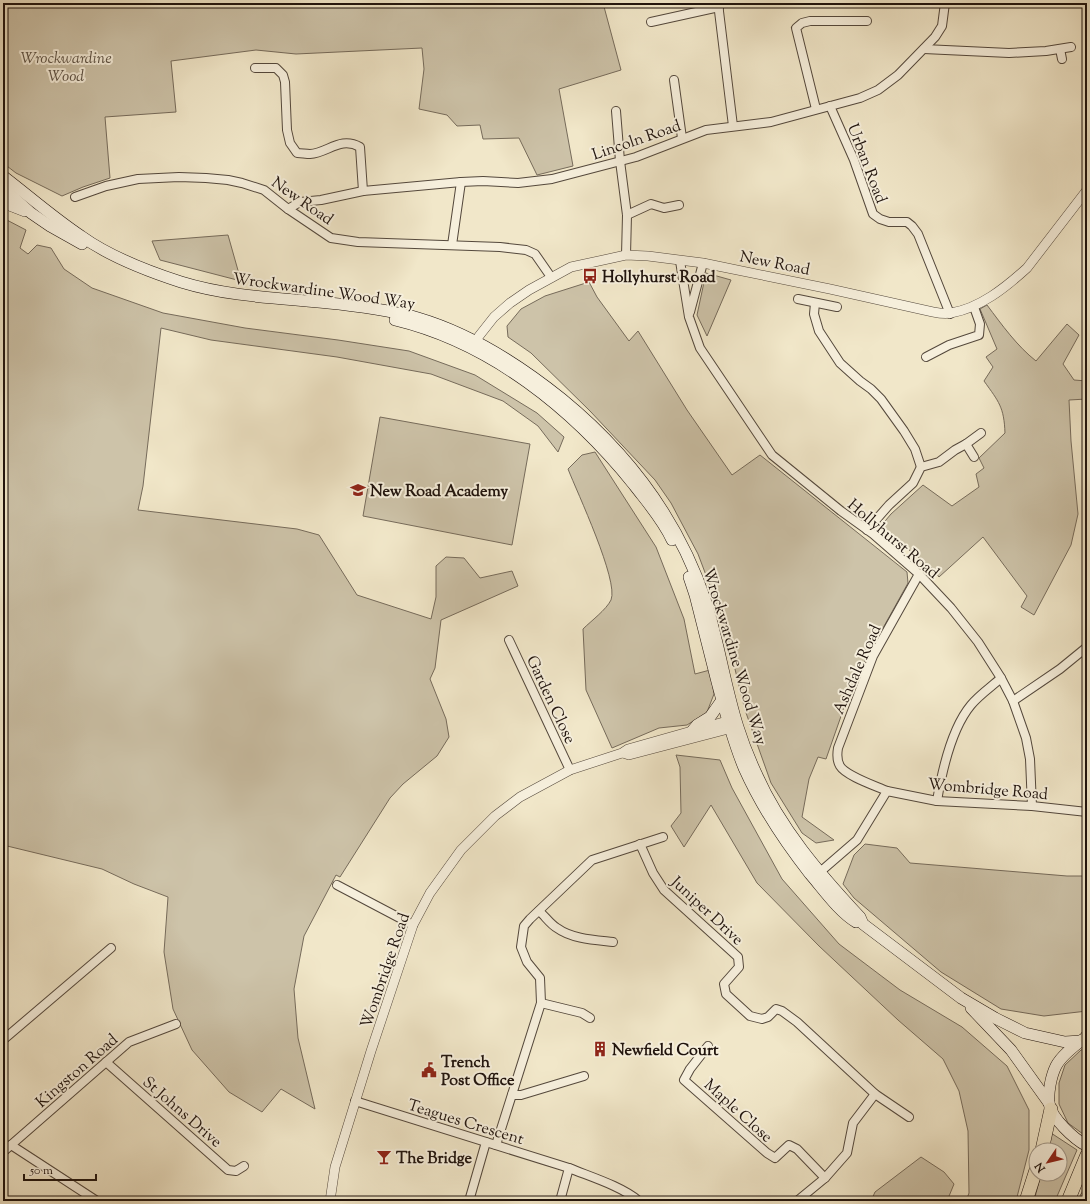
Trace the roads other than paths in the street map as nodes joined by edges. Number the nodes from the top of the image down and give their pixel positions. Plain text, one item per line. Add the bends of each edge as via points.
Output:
1 (945, 3) edge
2 (718, 5) edge
3 (867, 21) dead end
4 (651, 22) dead end
5 (1070, 47) dead end
6 (924, 49) junction
7 (1060, 49) junction
8 (1062, 59) dead end
9 (254, 68) dead end
10 (674, 80) dead end
11 (830, 106) junction
12 (816, 109) junction
13 (616, 111) dead end
14 (733, 126) junction
15 (682, 138) junction
16 (620, 161) junction
17 (461, 182) junction
18 (5, 185) edge
19 (1087, 190) edge
20 (363, 191) junction
21 (75, 197) dead end
22 (3, 203) edge
23 (679, 205) dead end
24 (288, 209) junction
25 (31, 213) junction
26 (627, 215) junction
27 (452, 245) junction
28 (626, 255) junction
29 (680, 260) junction
30 (702, 263) junction
31 (551, 277) junction
32 (798, 299) dead end
33 (815, 303) junction
34 (974, 307) junction
35 (837, 308) dead end
36 (950, 314) junction
37 (689, 317) junction
38 (475, 346) junction
39 (926, 357) dead end
40 (981, 433) dead end
41 (966, 444) junction
42 (974, 457) dead end
43 (921, 467) junction
44 (867, 530) junction
45 (919, 574) junction
46 (509, 640) dead end
47 (1087, 647) edge
48 (1001, 678) junction
49 (722, 700) junction
50 (1013, 701) junction
51 (733, 724) junction
52 (692, 731) junction
53 (622, 753) junction
54 (570, 770) junction
55 (850, 775) joint
56 (887, 791) junction
57 (937, 801) junction
58 (1032, 806) junction
59 (1087, 812) edge
60 (663, 837) dead end
61 (640, 844) junction
62 (820, 872) junction
63 (337, 885) dead end
64 (539, 910) junction
65 (863, 924) junction
66 (413, 925) junction
67 (613, 942) dead end
68 (111, 948) dead end
69 (961, 998) junction
70 (541, 1002) junction
71 (590, 1018) dead end
72 (176, 1024) dead end
73 (1085, 1038) edge
74 (3, 1040) edge
75 (708, 1046) dead end
76 (106, 1062) junction
77 (584, 1076) dead end
78 (512, 1094) junction
79 (875, 1094) junction
80 (355, 1101) junction
81 (1050, 1106) junction
82 (909, 1117) dead end
83 (486, 1142) junction
84 (1043, 1142) edge
85 (11, 1144) junction
86 (496, 1145) junction
87 (1087, 1146) edge
88 (3, 1152) edge
89 (1087, 1155) edge
90 (244, 1166) dead end
91 (569, 1168) junction
92 (825, 1178) junction
93 (1032, 1182) edge
94 (1087, 1197) edge
95 (97, 1201) edge
96 (330, 1201) edge
97 (469, 1201) edge
98 (560, 1201) edge
99 (639, 1201) edge
100 (797, 1201) edge
101 (1026, 1201) edge
102 (1068, 1201) edge
103 (1085, 1201) edge

1 - 6 street, Lincoln Road via 942,26
2 - 4 street
2 - 14 street
3 - 12 street via 810,21 796,28
5 - 7 street
6 - 7 street via 1009,53
6 - 11 street, Lincoln Road via 898,75 878,90
7 - 8 street
9 - 20 street via 276,68 282,75 285,82 287,130 290,143 297,153 311,154 352,143 360,147
10 - 15 street
11 - 12 street, Lincoln Road
11 - 36 street, Urban Road via 854,160 873,214 889,222 907,222 912,226 918,234
12 - 14 street, Lincoln Road via 771,122
13 - 16 street
14 - 15 street, Lincoln Road via 706,130
15 - 16 street, Lincoln Road
16 - 17 street, Lincoln Road via 533,182
16 - 26 street
17 - 20 street, Lincoln Road
17 - 27 street
18 - 25 main road, Wrockwardine Wood Way
18 - 38 main road, Wrockwardine Wood Way via 82,237 116,256 161,275 226,293 340,304 417,317 457,333
19 - 34 street, New Road via 1027,268
20 - 24 street, Lincoln Road via 300,202
21 - 24 street, New Road via 106,186 138,179 206,178 258,187
22 - 25 main road
23 - 26 street via 664,208 651,204
24 - 27 street, New Road via 331,238 358,242
25 - 38 main road, Wrockwardine Wood Way via 129,269 183,289 266,304 344,311 384,318
26 - 28 street
27 - 31 street, New Road via 526,250 535,254
28 - 29 street, New Road
28 - 31 street, New Road via 571,267
29 - 30 street, New Road
29 - 37 street, Hollyhurst Road
30 - 36 street, New Road
30 - 37 street
31 - 38 street, New Road via 501,311
32 - 33 street
33 - 35 street
33 - 43 street via 814,314 819,331 840,363 881,399 916,449
34 - 36 street, New Road
34 - 39 street via 980,324 979,335 949,345
37 - 44 street, Hollyhurst Road via 700,348 772,455
38 - 49 main road, Wrockwardine Wood Way via 552,402 587,432 616,462 648,503 670,535 688,575
38 - 51 main road, Wrockwardine Wood Way via 517,366 560,398 592,426 626,462 663,510 687,554 707,604
40 - 41 street
41 - 42 street
41 - 43 street via 939,462
43 - 44 street via 913,483
44 - 45 street, Hollyhurst Road
45 - 48 street, Hollyhurst Road via 978,642
45 - 55 street, Ashdale Road via 874,656 841,740 837,756 840,767
46 - 54 street, Garden Close
47 - 50 street
48 - 50 street, Hollyhurst Road
48 - 57 street via 970,706 962,719 947,756
49 - 51 main road, Wrockwardine Wood Way
49 - 52 main road via 710,717
50 - 58 street, Hollyhurst Road via 1026,738 1030,759
51 - 52 street, Wombridge Road
51 - 53 street, Wombridge Road via 629,755
51 - 62 main road, Wrockwardine Wood Way via 768,798 781,820
51 - 65 main road, Wrockwardine Wood Way via 741,761 770,817 793,852 821,887 855,922
52 - 53 street, Wombridge Road via 628,749
53 - 54 street, Wombridge Road
54 - 66 street, Wombridge Road via 520,797 495,816 461,850 430,893
55 - 56 street, Wombridge Road
56 - 57 street, Wombridge Road
56 - 62 street via 857,840
57 - 58 street, Wombridge Road
58 - 59 street, Wombridge Road
60 - 61 street
61 - 64 street via 592,860
61 - 79 street, Juniper Drive via 664,890 738,957 739,967 724,984 726,994 750,1016 762,1019 776,1009 782,1011
62 - 65 main road, Wrockwardine Wood Way via 860,917
63 - 66 street
64 - 67 street via 557,928 572,935
64 - 70 street via 524,926 521,947 527,962 540,978
65 - 69 main road, Wrockwardine Wood Way
66 - 80 street, Wombridge Road
68 - 74 street
69 - 73 main road, Wrockwardine Wood Way via 1025,1032 1065,1042
69 - 81 main road, Wrockwardine Wood Way via 1011,1050
70 - 71 street via 582,1013
70 - 78 street
72 - 76 street, Kingston Road via 129,1042
73 - 81 main road via 1066,1053 1056,1066 1050,1085
75 - 92 street, Maple Close via 684,1080 767,1154 775,1158 789,1145 797,1149
76 - 85 street, Kingston Road
76 - 90 street, St Johns Drive via 228,1170 236,1171
77 - 78 street via 521,1095
78 - 86 street
79 - 82 street, Juniper Drive
79 - 92 street via 853,1123 847,1153
80 - 83 street, Teagues Crescent
80 - 96 street, Wombridge Road via 335,1168
81 - 84 highway
81 - 87 main road, Wrockwardine Wood Way via 1064,1128
83 - 86 street, Teagues Crescent
83 - 97 street
85 - 88 street, Kingston Road
85 - 95 street
86 - 91 street, Teagues Crescent
89 - 102 highway
91 - 98 street
91 - 99 street, Teagues Crescent
92 - 100 street
93 - 101 highway
94 - 103 highway

